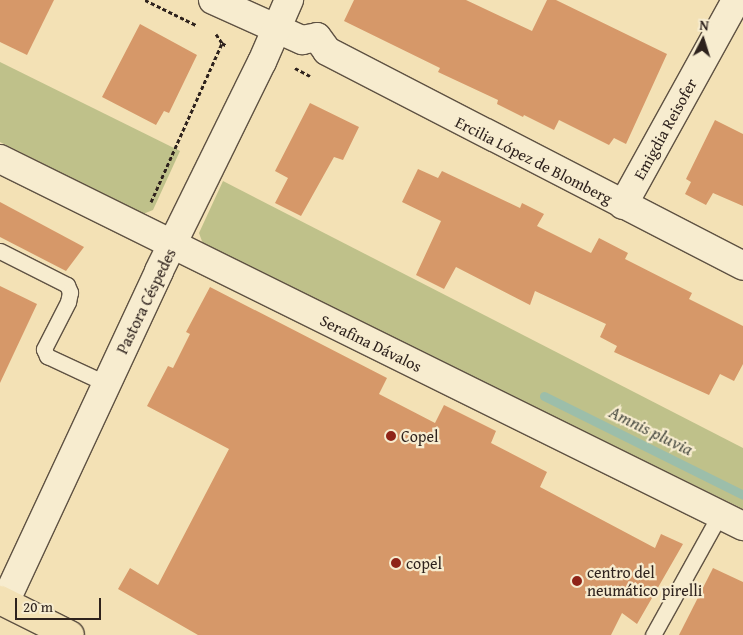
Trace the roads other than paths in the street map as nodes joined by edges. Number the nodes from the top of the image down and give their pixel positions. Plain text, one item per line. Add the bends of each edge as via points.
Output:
1 (213, 0) edge
2 (288, 0) edge
3 (736, 0) edge
4 (276, 28) junction
5 (0, 158) edge
6 (623, 205) junction
7 (173, 246) junction
8 (0, 252) edge
9 (743, 266) edge
10 (107, 384) junction
11 (732, 520) edge
12 (2, 603) edge
13 (70, 635) edge
14 (652, 635) edge

1 - 4 street, Ercilia López de Blomberg
2 - 4 street, Pastora Céspedes
3 - 6 street, Emigdia Reisofer
4 - 6 street, Ercilia López de Blomberg via 302,40 308,53 327,51
4 - 7 street, Pastora Céspedes
5 - 7 street, Serafina Dávalos
6 - 9 street, Ercilia López de Blomberg
7 - 10 street, Pastora Céspedes
7 - 11 street, Serafina Dávalos
8 - 10 lane via 67,285 70,292 68,302 44,349 47,356
10 - 12 street, Pastora Céspedes
11 - 14 lane
12 - 13 highway

